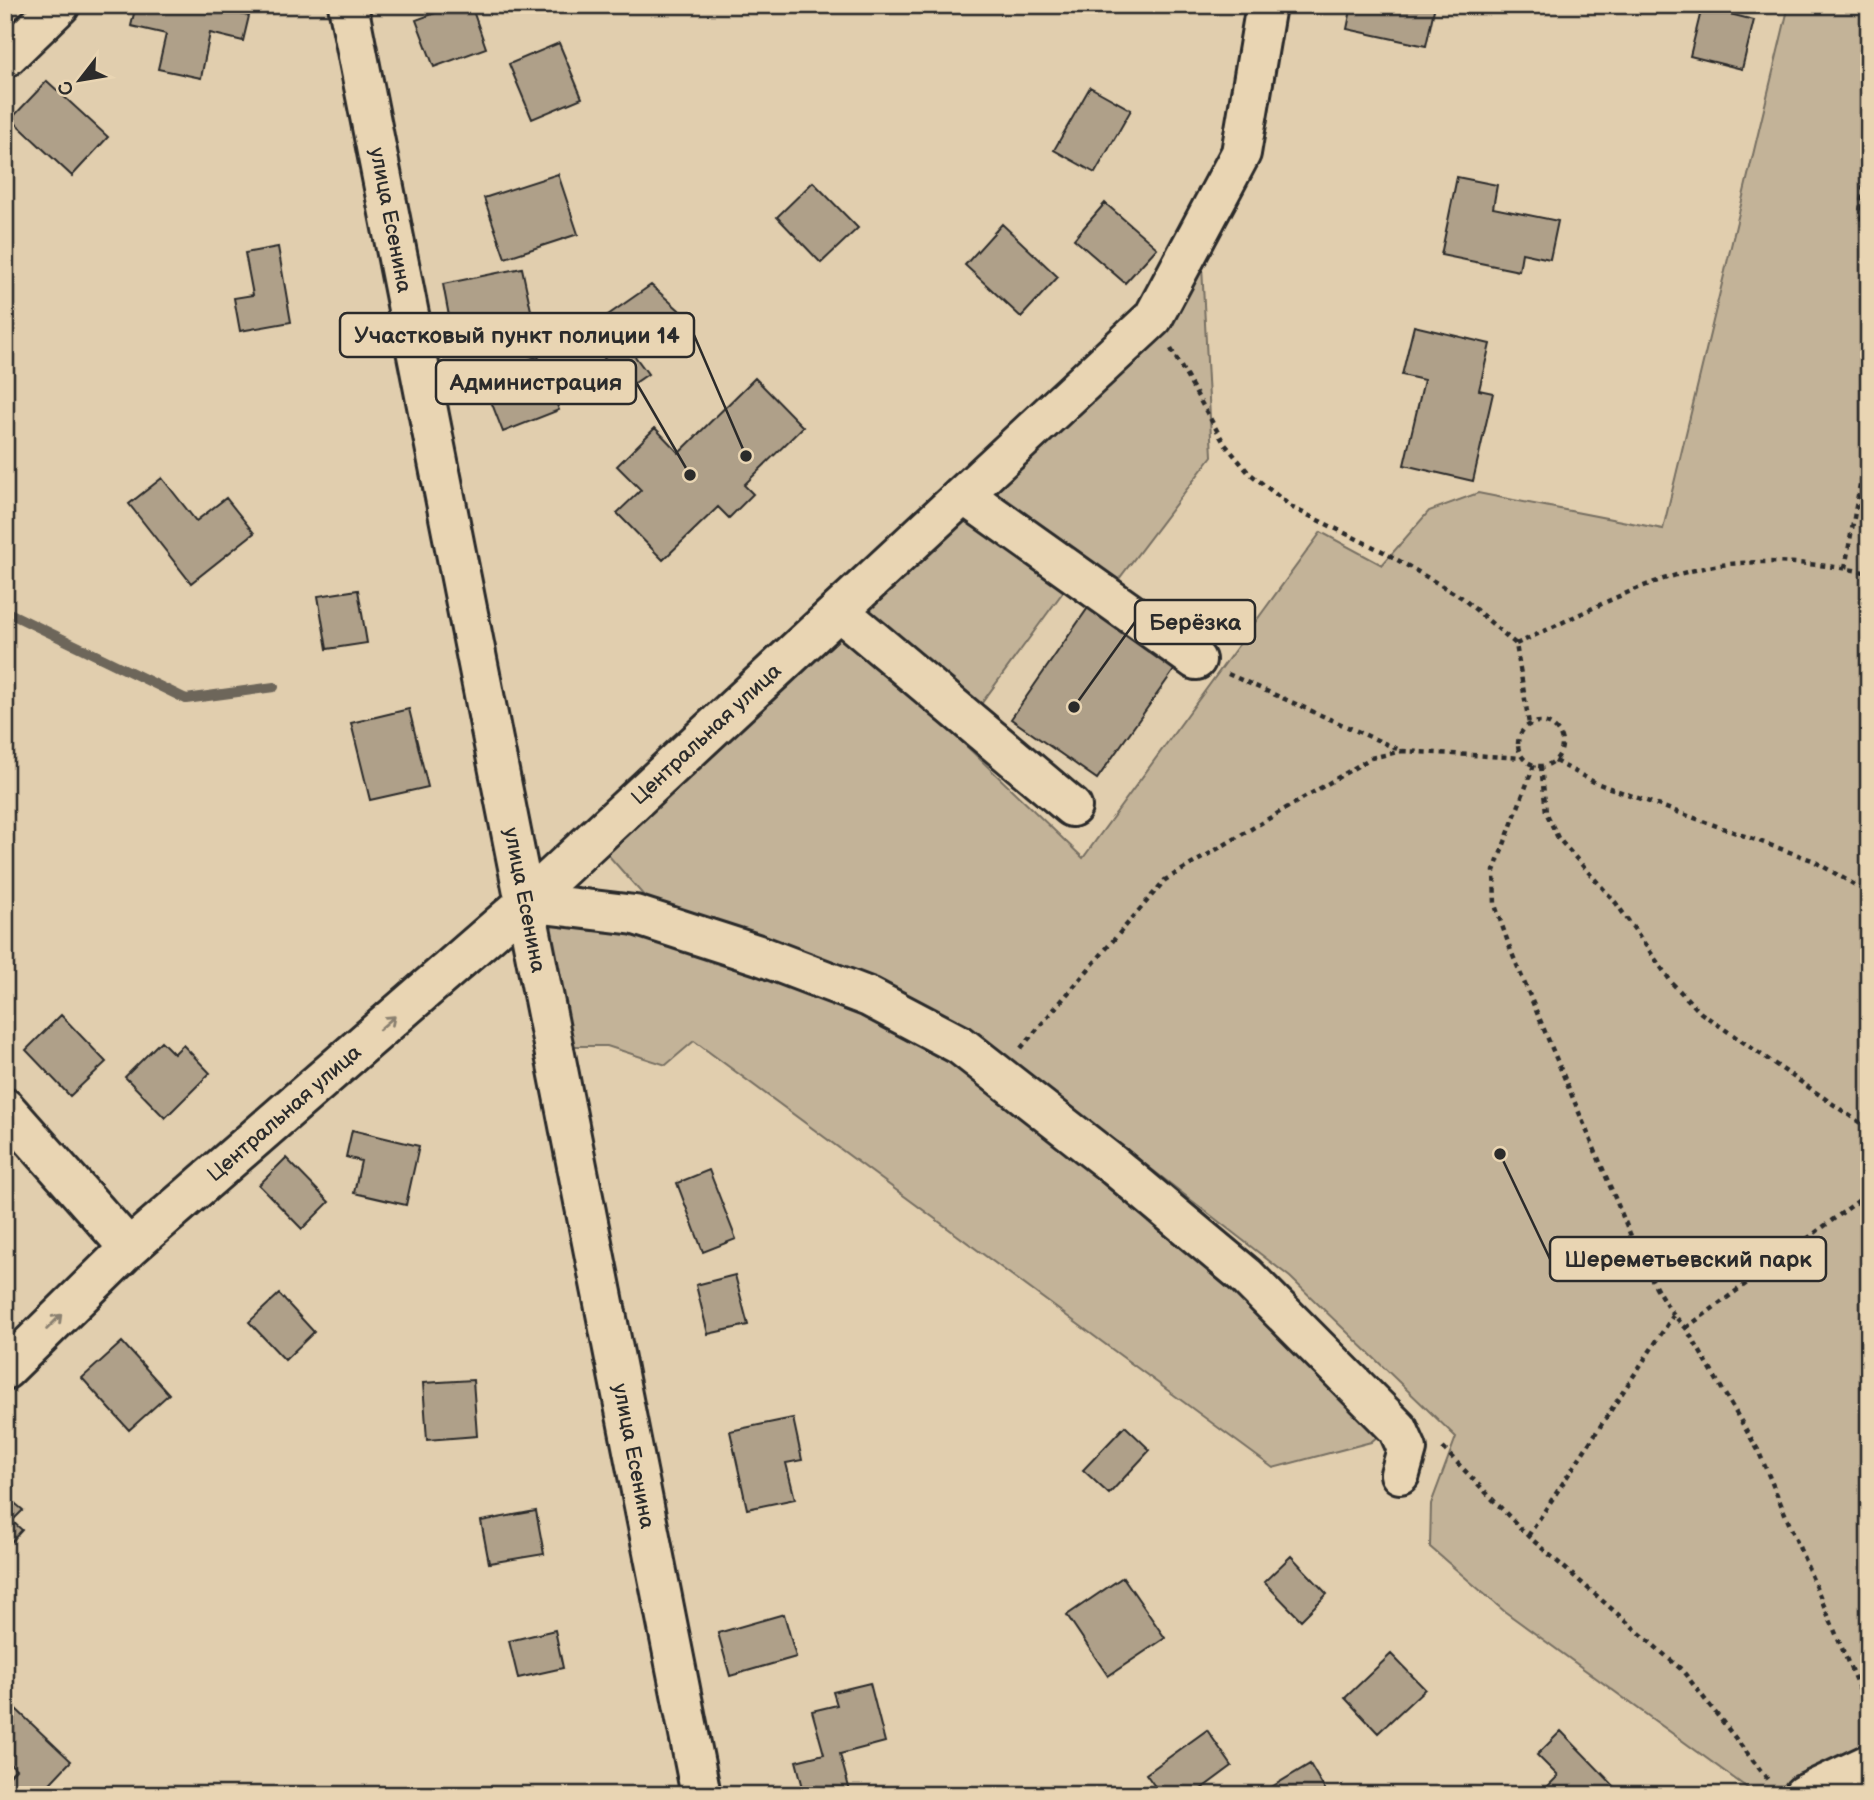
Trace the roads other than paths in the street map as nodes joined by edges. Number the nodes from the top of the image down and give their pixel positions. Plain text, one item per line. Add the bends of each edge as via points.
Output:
1 (60, 5) edge
2 (348, 5) edge
3 (1266, 5) edge
4 (5, 58) edge
5 (964, 495) junction
6 (839, 611) junction
7 (1196, 660) road end
8 (1072, 807) dead end
9 (526, 902) junction
10 (5, 1108) edge
11 (129, 1248) junction
12 (5, 1370) edge
13 (1400, 1474) dead end
14 (1869, 1765) edge
15 (701, 1795) edge
16 (1803, 1795) edge

1 - 4 street
2 - 9 street, улица Есенина
3 - 5 street, Центральная улица via 1241,153 1153,318
5 - 6 street, Центральная улица
5 - 7 street
6 - 8 street
6 - 9 street, Центральная улица
11 -> 9 street, Центральная улица
9 - 13 street via 635,915 747,951 869,998 960,1045 1247,1276 1398,1429 1407,1449
9 - 15 street, улица Есенина
10 - 11 street
12 -> 11 street, Центральная улица
14 - 16 street

